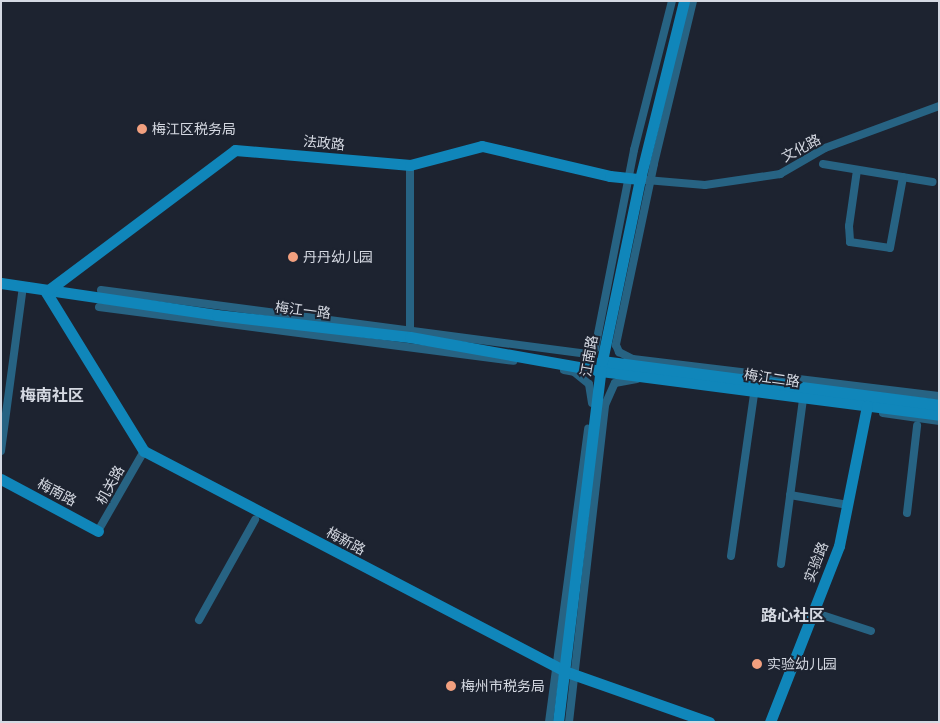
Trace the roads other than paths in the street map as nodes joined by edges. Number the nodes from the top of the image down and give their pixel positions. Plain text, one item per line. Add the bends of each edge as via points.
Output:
1 (672, 1) edge
2 (684, 1) edge
3 (693, 1) edge
4 (939, 106) edge
5 (823, 164) dead end
6 (410, 165) junction
7 (857, 170) junction
8 (902, 177) junction
9 (640, 179) junction
10 (933, 182) dead end
11 (1, 284) edge
12 (23, 287) junction
13 (101, 290) dead end
14 (46, 292) junction
15 (99, 307) dead end
16 (410, 334) junction
17 (602, 366) junction
18 (754, 394) dead end
19 (939, 396) edge
20 (802, 400) dead end
21 (939, 405) edge
22 (867, 406) junction
23 (939, 415) edge
24 (939, 421) edge
25 (917, 426) dead end
26 (1, 451) edge
27 (144, 451) junction
28 (1, 479) edge
29 (790, 494) junction
30 (848, 505) junction
31 (907, 513) dead end
32 (255, 520) dead end
33 (98, 531) joint
34 (731, 556) dead end
35 (781, 564) dead end
36 (813, 612) junction
37 (199, 620) dead end
38 (871, 631) dead end
39 (564, 671) junction
40 (549, 722) edge
41 (558, 722) edge
42 (569, 722) edge
43 (709, 722) edge
44 (770, 722) edge

1 - 9 street
2 - 9 main road, 江南路
3 - 9 street
4 - 9 street, 文化路 via 824,148 780,174 705,185
5 - 7 street
6 - 9 main road, 法政路 via 482,146
6 - 14 main road, 法政路 via 235,150
6 - 16 street
7 - 8 street
7 - 8 street via 848,226 850,242 890,248
8 - 10 street
9 - 16 street via 595,349 588,354
9 - 17 main road, 江南路
9 - 19 street via 616,345 619,352 633,359
11 - 12 main road, 梅江一路
12 - 14 main road, 梅江一路
12 - 26 street
13 - 16 street
14 - 16 main road, 梅江一路
14 - 27 main road
15 - 40 street via 542,364 574,372 584,380 593,395
16 - 17 main road, 梅江一路
17 - 21 main road, 梅江二路
17 - 22 main road, 梅江二路
17 - 39 main road, 江南路
18 - 34 street
20 - 29 street
22 - 23 main road, 梅江二路
22 - 30 main road, 实验路
24 - 42 street via 633,378 615,383 605,405
25 - 31 street
27 - 33 street, 机关路
27 - 39 main road, 梅新路
28 - 33 main road, 梅南路
29 - 30 street
29 - 35 street
30 - 36 main road, 实验路 via 839,546
32 - 37 street
36 - 38 street
36 - 44 main road, 实验路
39 - 41 main road, 江南路
39 - 43 main road, 梅新路

